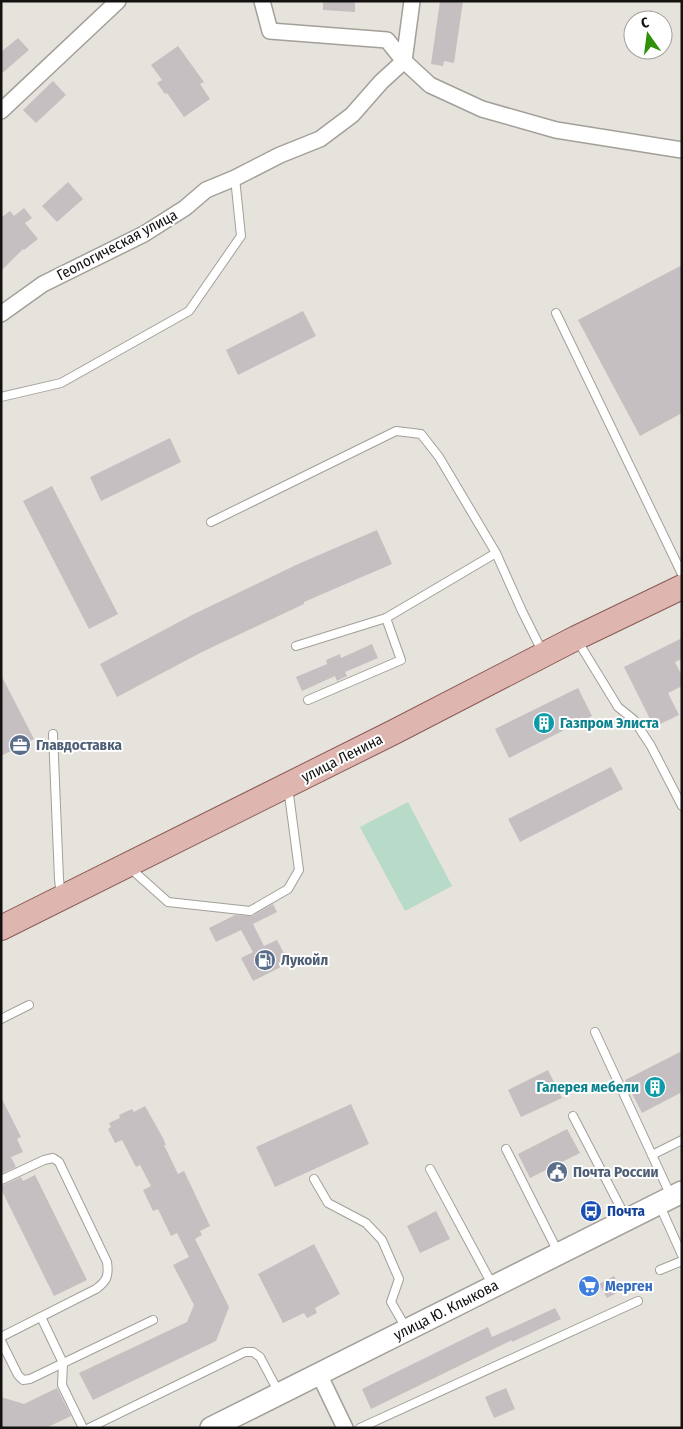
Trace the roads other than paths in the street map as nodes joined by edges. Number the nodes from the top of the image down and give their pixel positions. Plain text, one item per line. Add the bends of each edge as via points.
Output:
1 (118, 1) edge
2 (262, 1) edge
3 (412, 1) edge
4 (404, 61) junction
5 (1, 111) edge
6 (682, 150) edge
7 (235, 178) junction
8 (556, 313) dead end
9 (1, 314) edge
10 (1, 397) edge
11 (211, 522) dead end
12 (496, 552) junction
13 (682, 574) edge
14 (682, 587) edge
15 (386, 618) junction
16 (576, 638) junction
17 (296, 646) dead end
18 (544, 655) junction
19 (308, 700) dead end
20 (53, 734) dead end
21 (288, 785) junction
22 (682, 806) edge
23 (127, 866) junction
24 (64, 897) junction
25 (1, 928) edge
26 (28, 1006) dead end
27 (1, 1019) edge
28 (595, 1032) dead end
29 (573, 1116) dead end
30 (682, 1140) edge
31 (506, 1149) dead end
32 (652, 1155) junction
33 (430, 1169) dead end
34 (314, 1179) dead end
35 (1, 1180) edge
36 (671, 1198) edge
37 (627, 1220) junction
38 (559, 1254) junction
39 (682, 1255) edge
40 (682, 1261) edge
41 (660, 1270) dead end
42 (493, 1287) junction
43 (638, 1301) dead end
44 (40, 1317) junction
45 (154, 1320) dead end
46 (407, 1330) junction
47 (1, 1337) edge
48 (1, 1341) edge
49 (63, 1363) junction
50 (319, 1374) junction
51 (279, 1394) junction
52 (83, 1428) edge
53 (89, 1428) edge
54 (211, 1428) edge
55 (346, 1428) edge
56 (360, 1428) edge

1 - 5 street
2 - 4 street via 270,30 386,40
3 - 4 street
4 - 6 street via 430,86 482,109 556,130
4 - 7 street, Геологическая улица via 352,115 320,139
7 - 9 street, Геологическая улица via 206,190 186,208 144,234 43,284
7 - 10 lane via 241,236 189,312 61,383
8 - 13 lane
11 - 12 lane via 396,432 421,434 439,456
12 - 15 lane
12 - 18 lane
14 - 16 main road, улица Ленина
15 - 17 lane
15 - 19 lane via 402,660
16 - 18 main road, улица Ленина
16 - 22 lane via 618,707 634,720 651,746
18 - 21 main road, улица Ленина
20 - 24 lane via 59,879
21 - 23 main road, улица Ленина
21 - 23 lane via 299,870 288,889 250,912 168,902
23 - 24 main road, улица Ленина
24 - 25 main road, улица Ленина
26 - 27 lane
28 - 32 lane
29 - 37 lane
30 - 32 lane
31 - 38 lane
32 - 36 lane
33 - 42 lane
34 - 46 lane via 328,1203 366,1223 382,1240 399,1279 391,1302
35 - 44 lane via 44,1160 53,1158 59,1162 107,1262 109,1274 105,1282
36 - 37 main road, улица Ю. Клыкова
36 - 39 lane
37 - 38 main road, улица Ю. Клыкова
38 - 42 main road, улица Ю. Клыкова
40 - 41 lane
42 - 46 main road, улица Ю. Клыкова
43 - 56 lane
44 - 47 lane
44 - 49 lane
45 - 49 lane
46 - 50 main road, улица Ю. Клыкова
48 - 49 lane via 23,1380
49 - 52 lane via 62,1385
50 - 51 main road, улица Ю. Клыкова
50 - 55 street
51 - 53 lane via 260,1358 253,1352 245,1352
51 - 54 main road, улица Ю. Клыкова

